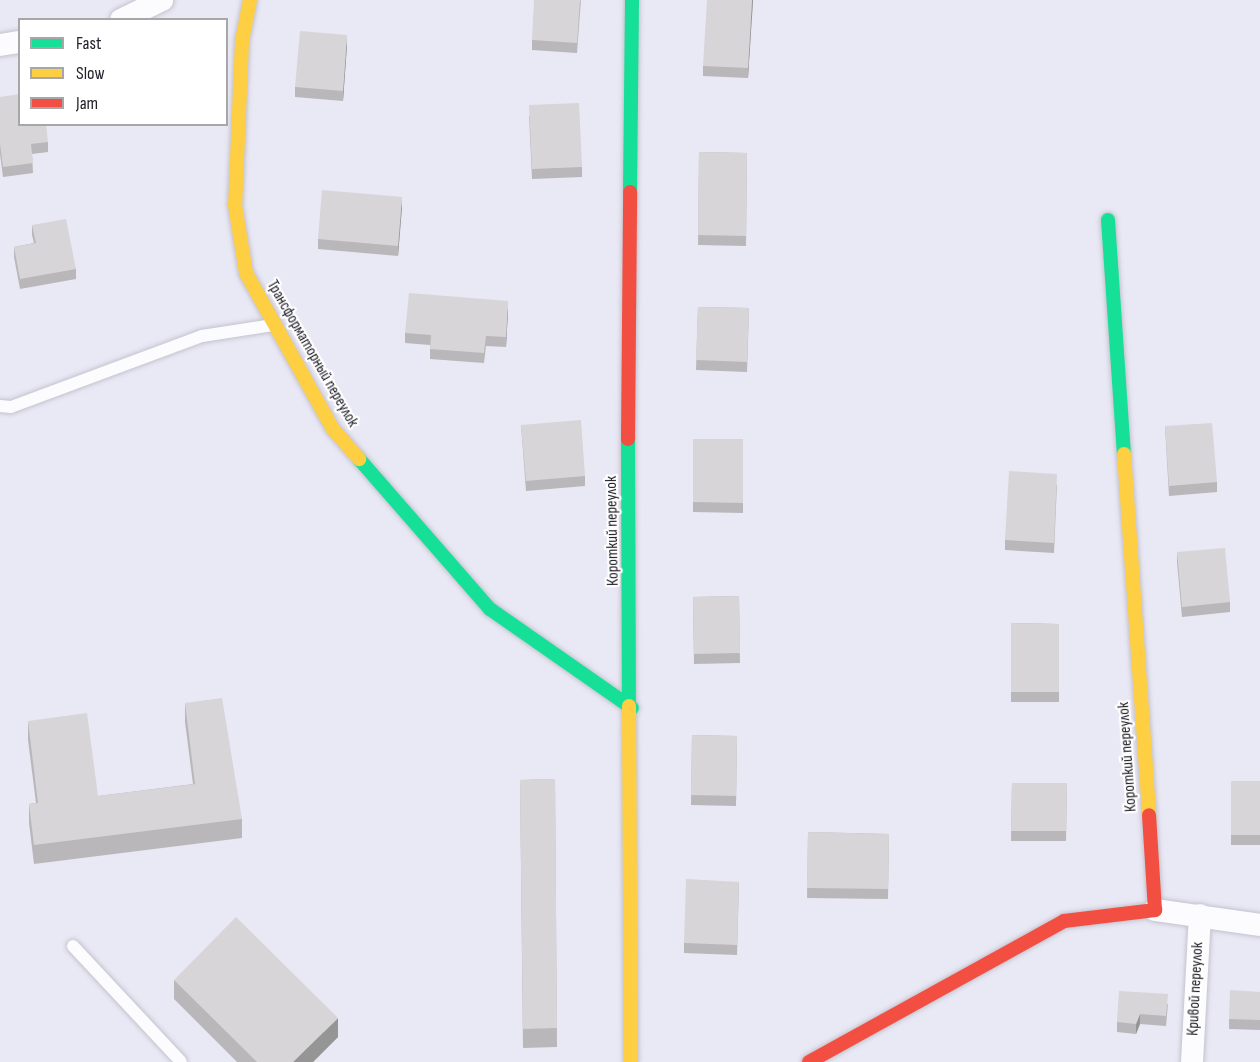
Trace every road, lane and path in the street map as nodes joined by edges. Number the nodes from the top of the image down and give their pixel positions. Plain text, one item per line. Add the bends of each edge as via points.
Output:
1 (162, 0) edge
2 (250, 0) edge
3 (632, 0) edge
4 (125, 18) edge
5 (18, 42) edge
6 (0, 45) edge
7 (1108, 220) dead end
8 (273, 325) junction
9 (0, 406) edge
10 (632, 708) junction
11 (1155, 910) junction
12 (1200, 915) junction
13 (1260, 925) edge
14 (73, 946) dead end
15 (822, 1059) edge
16 (181, 1062) edge
17 (631, 1062) edge
18 (1192, 1062) edge

1 - 4 street
2 - 8 street, Трансформаторный переулок via 242,41 235,206 246,273
3 - 10 street, Короткий переулок via 628,377
5 - 6 street
7 - 11 street, Короткий переулок
8 - 9 lane via 202,336 11,408
8 - 10 street, Трансформаторный переулок via 333,429 490,609
10 - 17 street, Короткий переулок
11 - 12 street
11 - 15 street via 1064,921
12 - 13 street
12 - 18 street, Кривой переулок
14 - 16 lane

